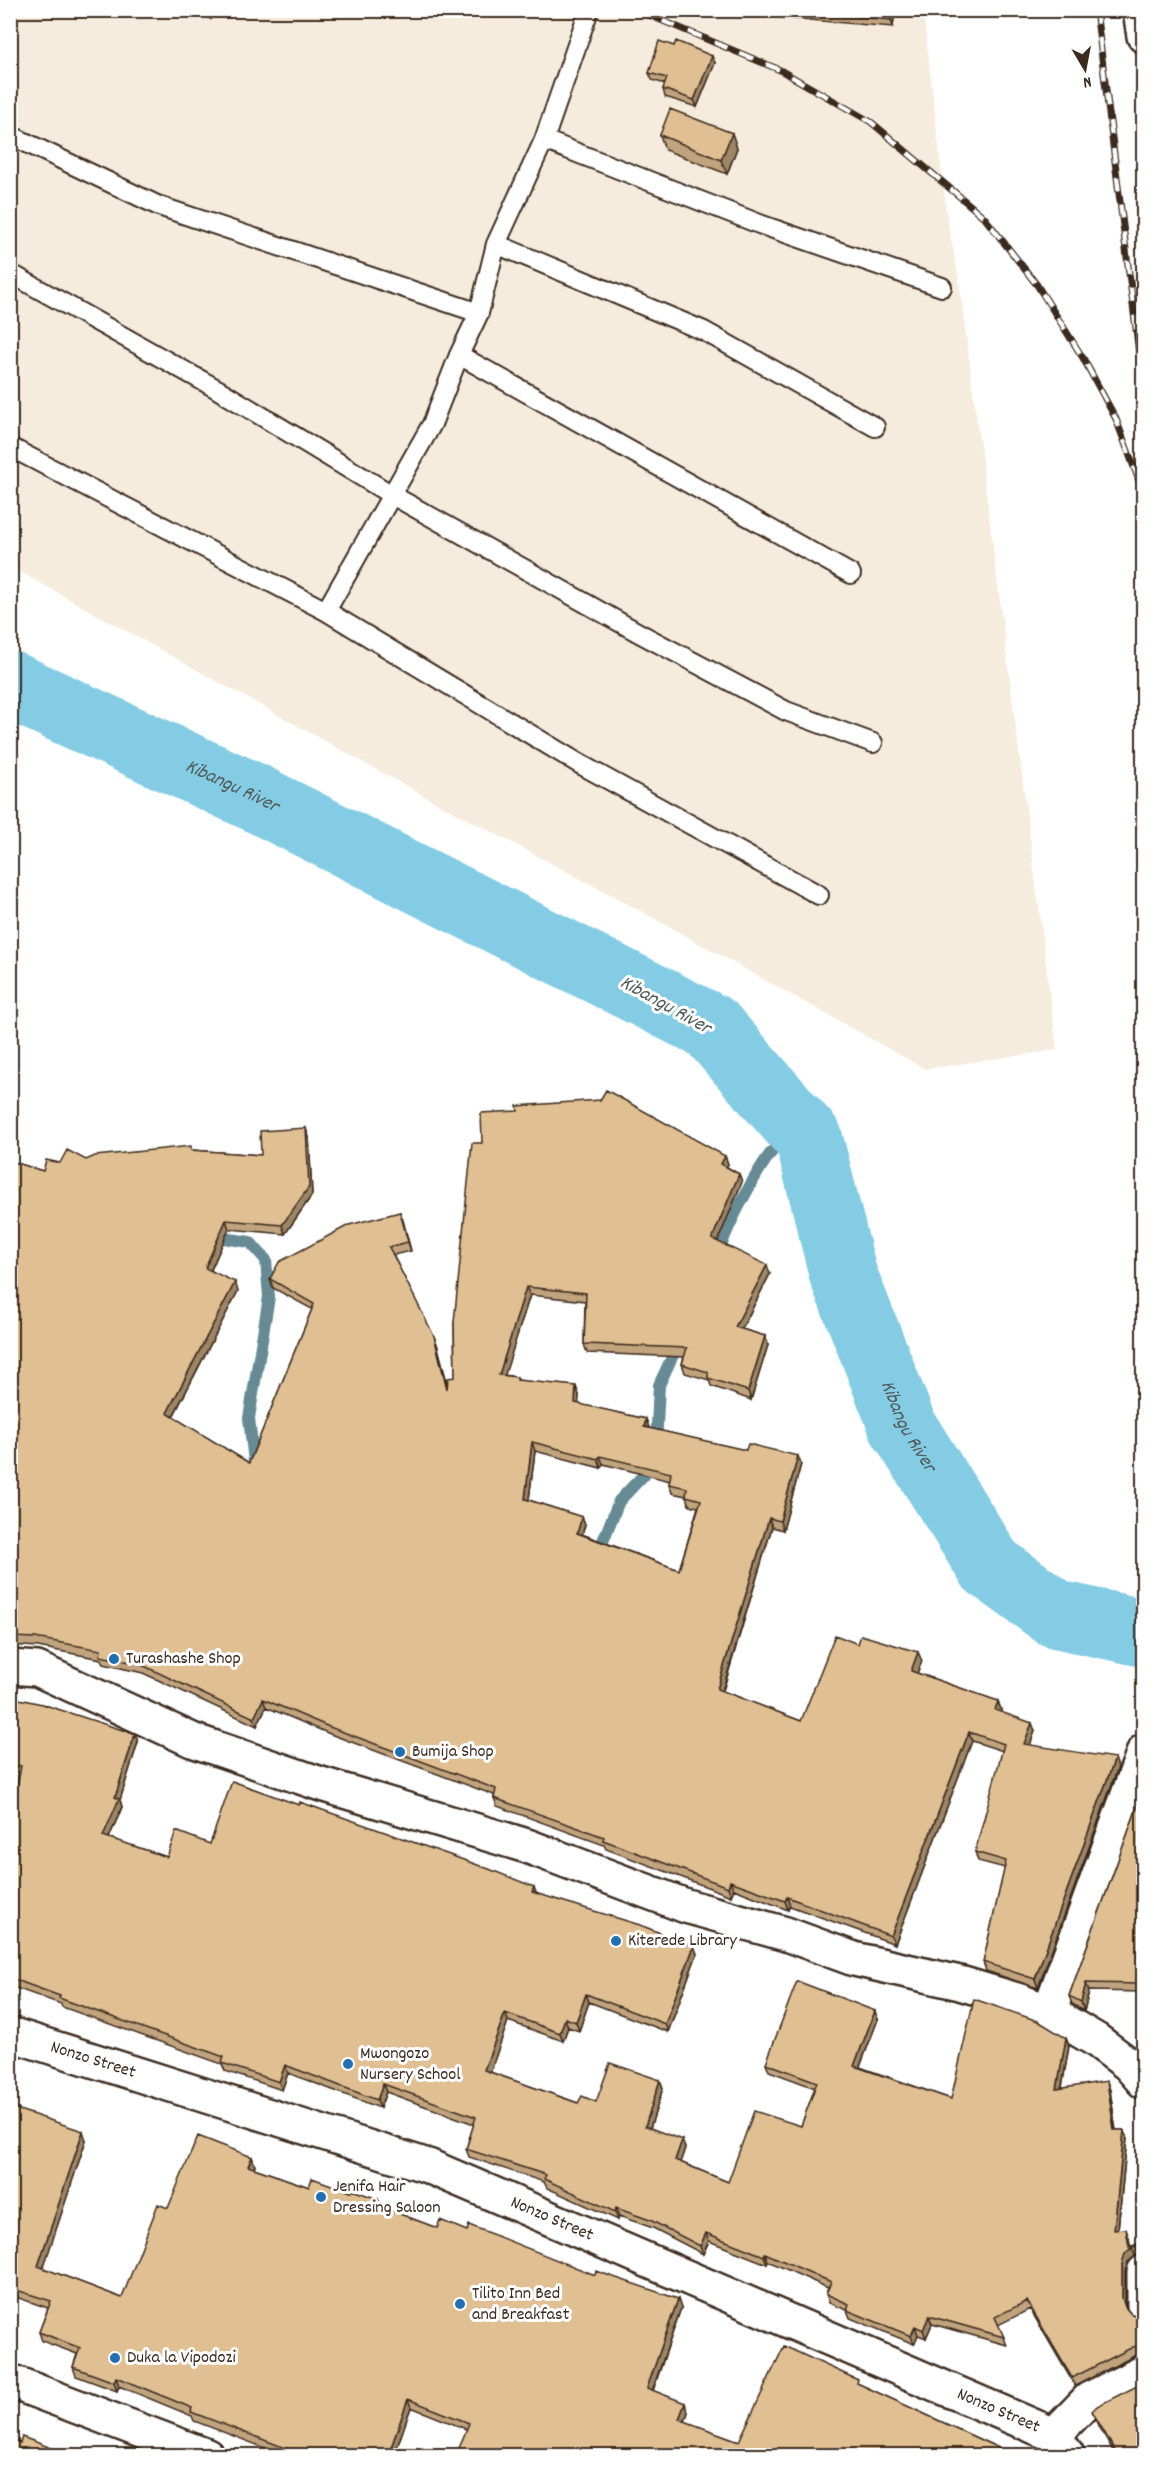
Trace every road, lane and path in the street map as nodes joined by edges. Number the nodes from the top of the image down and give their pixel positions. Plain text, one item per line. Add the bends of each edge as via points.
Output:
1 (589, 10) edge
2 (1140, 10) edge
3 (1143, 36) edge
4 (10, 135) edge
5 (544, 140) junction
6 (496, 244) junction
7 (10, 273) edge
8 (942, 286) dead end
9 (479, 313) junction
10 (459, 355) junction
11 (875, 427) dead end
12 (10, 447) edge
13 (392, 495) junction
14 (851, 574) dead end
15 (326, 611) junction
16 (873, 742) dead end
17 (819, 895) dead end
18 (10, 1667) edge
19 (1143, 1750) edge
20 (1049, 2012) junction
21 (10, 2034) edge
22 (1143, 2082) edge
23 (1143, 2271) edge
24 (1143, 2306) edge
25 (1143, 2372) edge
26 (10, 2381) edge
27 (1061, 2445) edge
28 (207, 2456) edge

1 - 5 lane
2 - 3 street
4 - 9 lane via 159,206
5 - 6 lane
5 - 8 lane via 762,225
6 - 9 lane
6 - 11 lane via 704,331
7 - 13 lane via 217,389
9 - 10 lane
10 - 13 lane via 432,424
10 - 14 lane
12 - 15 lane
13 - 15 lane
13 - 16 lane via 786,711
15 - 17 lane via 578,763
18 - 20 street via 38,1669 192,1740 321,1784 527,1846 686,1906 786,1934 854,1959 960,1983
19 - 20 street
20 - 22 street via 1096,2040 1128,2064
21 - 27 street, Nonzo Street via 428,2166
23 - 24 street
25 - 27 street via 1089,2399
26 - 28 street

